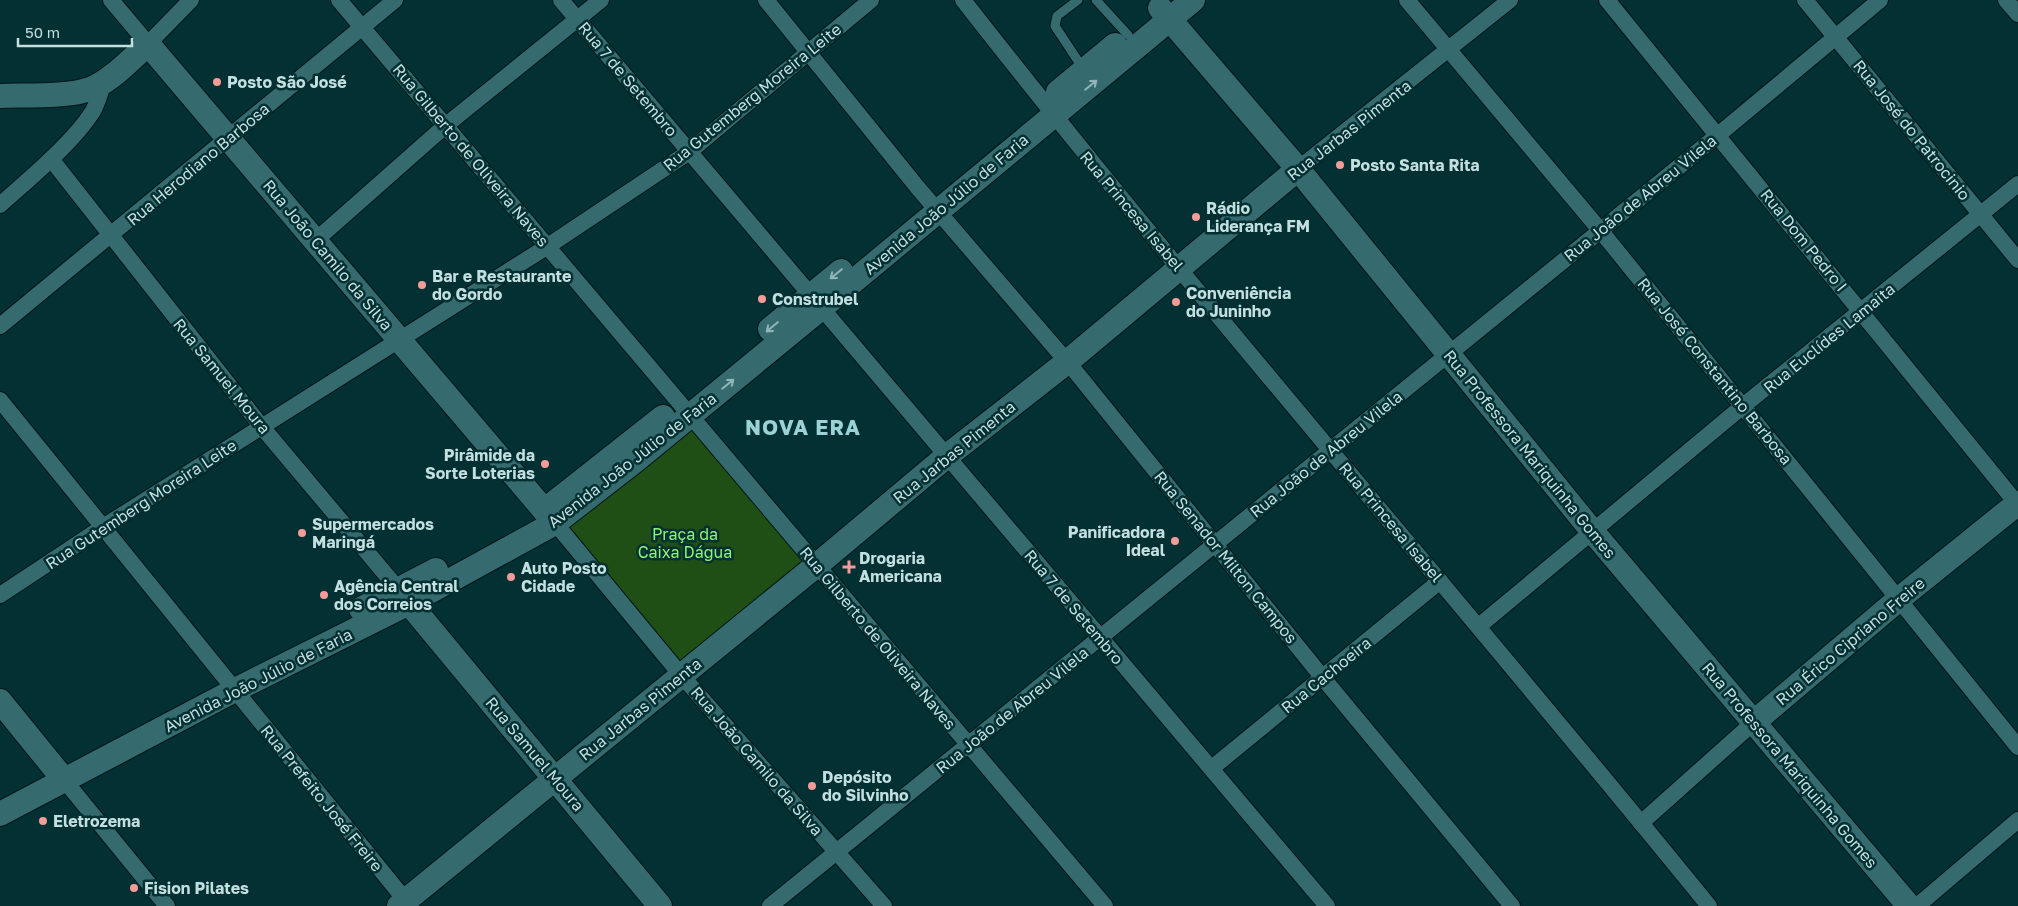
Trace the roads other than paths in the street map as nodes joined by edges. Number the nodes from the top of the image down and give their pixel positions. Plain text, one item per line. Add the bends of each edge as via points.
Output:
1 (110, 0) edge
2 (192, 0) edge
3 (339, 0) edge
4 (395, 0) edge
5 (561, 0) edge
6 (601, 0) edge
7 (766, 0) edge
8 (871, 0) edge
9 (963, 0) edge
10 (1078, 0) edge
11 (1096, 0) edge
12 (1194, 0) edge
13 (1407, 0) edge
14 (1510, 0) edge
15 (1607, 0) edge
16 (1806, 0) edge
17 (1880, 0) edge
18 (2006, 0) edge
19 (1164, 7) edge
20 (2018, 14) edge
21 (577, 19) junction
22 (362, 27) junction
23 (1128, 35) junction
24 (1836, 37) junction
25 (148, 44) junction
26 (1449, 50) junction
27 (809, 53) junction
28 (1084, 70) junction
29 (97, 85) junction
30 (0, 96) edge
31 (1049, 110) junction
32 (445, 126) junction
33 (1718, 135) junction
34 (229, 138) junction
35 (689, 152) junction
36 (51, 159) junction
37 (1298, 169) junction
38 (2018, 184) edge
39 (0, 205) edge
40 (933, 205) junction
41 (1981, 215) junction
42 (1600, 230) junction
43 (111, 236) junction
44 (316, 240) junction
45 (548, 246) junction
46 (2018, 260) edge
47 (1180, 268) junction
48 (815, 302) junction
49 (1862, 312) junction
50 (0, 326) edge
51 (400, 340) junction
52 (1448, 355) junction
53 (1067, 362) junction
54 (0, 400) edge
55 (1743, 406) junction
56 (685, 409) junction
57 (262, 427) junction
58 (1330, 449) junction
59 (948, 456) junction
60 (2018, 504) edge
61 (550, 517) junction
62 (103, 527) junction
63 (1593, 532) junction
64 (1215, 545) junction
65 (817, 565) junction
66 (1440, 581) junction
67 (0, 595) edge
68 (404, 596) junction
69 (1899, 599) junction
70 (1480, 626) junction
71 (1100, 638) junction
72 (681, 675) junction
73 (1323, 678) junction
74 (231, 685) junction
75 (0, 701) edge
76 (1753, 723) junction
77 (968, 746) junction
78 (2018, 747) edge
79 (1212, 768) junction
80 (60, 775) junction
81 (555, 778) junction
82 (0, 796) edge
83 (0, 814) edge
84 (2018, 820) edge
85 (1641, 823) junction
86 (836, 851) junction
87 (404, 904) edge
88 (167, 906) edge
89 (660, 906) edge
90 (770, 906) edge
91 (884, 906) edge
92 (1105, 906) edge
93 (1327, 906) edge
94 (1512, 906) edge
95 (1709, 906) edge
96 (1909, 906) edge
97 (1917, 906) edge

1 - 25 street, Rua João Camilo da Silva
2 - 25 street
3 - 22 street, Rua Gilberto de Oliveira Naves
4 - 22 street, Rua Herodiano Barbosa
5 - 21 street, Rua 7 de Setembro
6 - 21 street
7 - 27 street, Rua Senador Milton Campos
8 - 27 street, Rua Gutemberg Moreira Leite
9 - 31 street, Rua Princesa Isabel
10 - 28 lane via 1057,16 1055,26
11 - 23 lane
12 - 19 main road, Avenida João Júlio de Faria
13 - 26 street, Rua José Constantino Barbosa
14 - 26 street, Rua Jarbas Pimenta
15 - 33 street, Rua Dom Pedro I
16 - 24 street, Rua José do Patrocinio
17 - 24 street, Rua João de Abreu Vilela
18 - 20 street
19 - 23 main road, Avenida João Júlio de Faria
31 -> 19 main road, Avenida João Júlio de Faria
19 - 37 main road, Rua Professora Mariquinha Gomes
21 - 32 street
21 - 35 street, Rua 7 de Setembro
22 - 32 street, Rua Gilberto de Oliveira Naves
22 - 34 street, Rua Herodiano Barbosa
23 - 28 main road, Avenida João Júlio de Faria
24 - 33 street, Rua João de Abreu Vilela
24 - 41 street, Rua José do Patrocinio
25 - 29 main road
25 - 34 main road, Rua João Camilo da Silva
26 - 37 street, Rua Jarbas Pimenta
26 - 42 street, Rua José Constantino Barbosa
27 - 35 street, Rua Gutemberg Moreira Leite
27 - 40 street, Rua Senador Milton Campos
28 - 31 main road, Avenida João Júlio de Faria
29 - 30 main road via 74,93
29 - 36 street via 93,111
31 - 40 main road, Avenida João Júlio de Faria
31 - 47 street, Rua Princesa Isabel
32 - 44 street
32 - 45 street, Rua Gilberto de Oliveira Naves
33 - 42 street, Rua João de Abreu Vilela
33 - 49 street, Rua Dom Pedro I
34 - 43 street, Rua Herodiano Barbosa
34 - 44 main road, Rua João Camilo da Silva
35 - 45 street, Rua Gutemberg Moreira Leite
35 - 48 street, Rua 7 de Setembro
36 - 39 street
36 - 43 street, Rua Samuel Moura
37 - 47 main road, Rua Jarbas Pimenta
37 - 52 main road, Rua Professora Mariquinha Gomes
38 - 41 street, Rua Euclídes Lamaita
40 - 48 main road, Avenida João Júlio de Faria
40 - 53 street, Rua Senador Milton Campos
41 - 46 street, Rua José do Patrocinio
41 - 49 street, Rua Euclídes Lamaita
42 - 52 street, Rua João de Abreu Vilela
42 - 55 street, Rua José Constantino Barbosa
43 - 50 street, Rua Herodiano Barbosa
43 - 57 street, Rua Samuel Moura
44 - 51 main road, Rua João Camilo da Silva
45 - 51 street, Rua Gutemberg Moreira Leite
45 - 56 street, Rua Gilberto de Oliveira Naves
47 - 53 main road, Rua Jarbas Pimenta
47 - 58 street, Rua Princesa Isabel
48 - 56 main road, Avenida João Júlio de Faria
48 - 59 street, Rua 7 de Setembro
49 - 55 street, Rua Euclídes Lamaita
49 - 60 street, Rua Dom Pedro I
51 - 57 street, Rua Gutemberg Moreira Leite
51 - 61 main road, Rua João Camilo da Silva
52 - 58 street, Rua João de Abreu Vilela
52 - 63 main road, Rua Professora Mariquinha Gomes
53 - 59 main road, Rua Jarbas Pimenta
53 - 64 street, Rua Senador Milton Campos
54 - 62 street, Rua Prefeito José Freire
55 - 63 street, Rua Euclídes Lamaita
55 - 69 street, Rua José Constantino Barbosa
56 - 61 main road, Avenida João Júlio de Faria
56 - 65 street, Rua Gilberto de Oliveira Naves
57 - 62 street, Rua Gutemberg Moreira Leite
57 - 68 street, Rua Samuel Moura
58 - 64 street, Rua João de Abreu Vilela
58 - 66 street, Rua Princesa Isabel
59 - 65 main road, Rua Jarbas Pimenta
59 - 71 street, Rua 7 de Setembro
60 - 69 main road, Rua Érico Cipriano Freire
61 - 68 main road, Avenida João Júlio de Faria
61 - 72 street, Rua João Camilo da Silva
62 - 67 street, Rua Gutemberg Moreira Leite
62 - 74 street, Rua Prefeito José Freire
63 - 70 street, Rua Euclídes Lamaita
63 - 76 main road, Rua Professora Mariquinha Gomes
64 - 71 street, Rua João de Abreu Vilela
64 - 73 street, Rua Senador Milton Campos
65 - 72 main road, Rua Jarbas Pimenta
65 - 77 street, Rua Gilberto de Oliveira Naves
66 - 70 street, Rua Princesa Isabel
66 - 73 street, Rua Cachoeira
68 - 74 main road, Avenida João Júlio de Faria
68 - 81 main road, Rua Samuel Moura
69 - 76 main road, Rua Érico Cipriano Freire
69 - 78 street, Rua José Constantino Barbosa
70 - 85 street, Rua Princesa Isabel
71 - 77 street, Rua João de Abreu Vilela
71 - 79 street, Rua 7 de Setembro
72 - 81 main road, Rua Jarbas Pimenta
72 - 86 street, Rua João Camilo da Silva
73 - 79 street, Rua Cachoeira
73 - 94 street, Rua Senador Milton Campos
74 - 80 main road, Avenida João Júlio de Faria
74 - 87 street, Rua Prefeito José Freire
75 - 80 main road
76 - 85 street, Rua Érico Cipriano Freire
76 - 96 main road, Rua Professora Mariquinha Gomes
77 - 86 street, Rua João de Abreu Vilela
77 - 92 street, Rua Gilberto de Oliveira Naves
79 - 93 street, Rua 7 de Setembro
80 - 82 main road, Avenida João Júlio de Faria
80 - 83 main road, Avenida João Júlio de Faria
80 - 88 street
81 - 87 main road, Rua Jarbas Pimenta
81 - 89 main road, Rua Samuel Moura
84 - 97 street
85 - 95 street, Rua Princesa Isabel
86 - 90 street, Rua João de Abreu Vilela
86 - 91 street, Rua João Camilo da Silva

